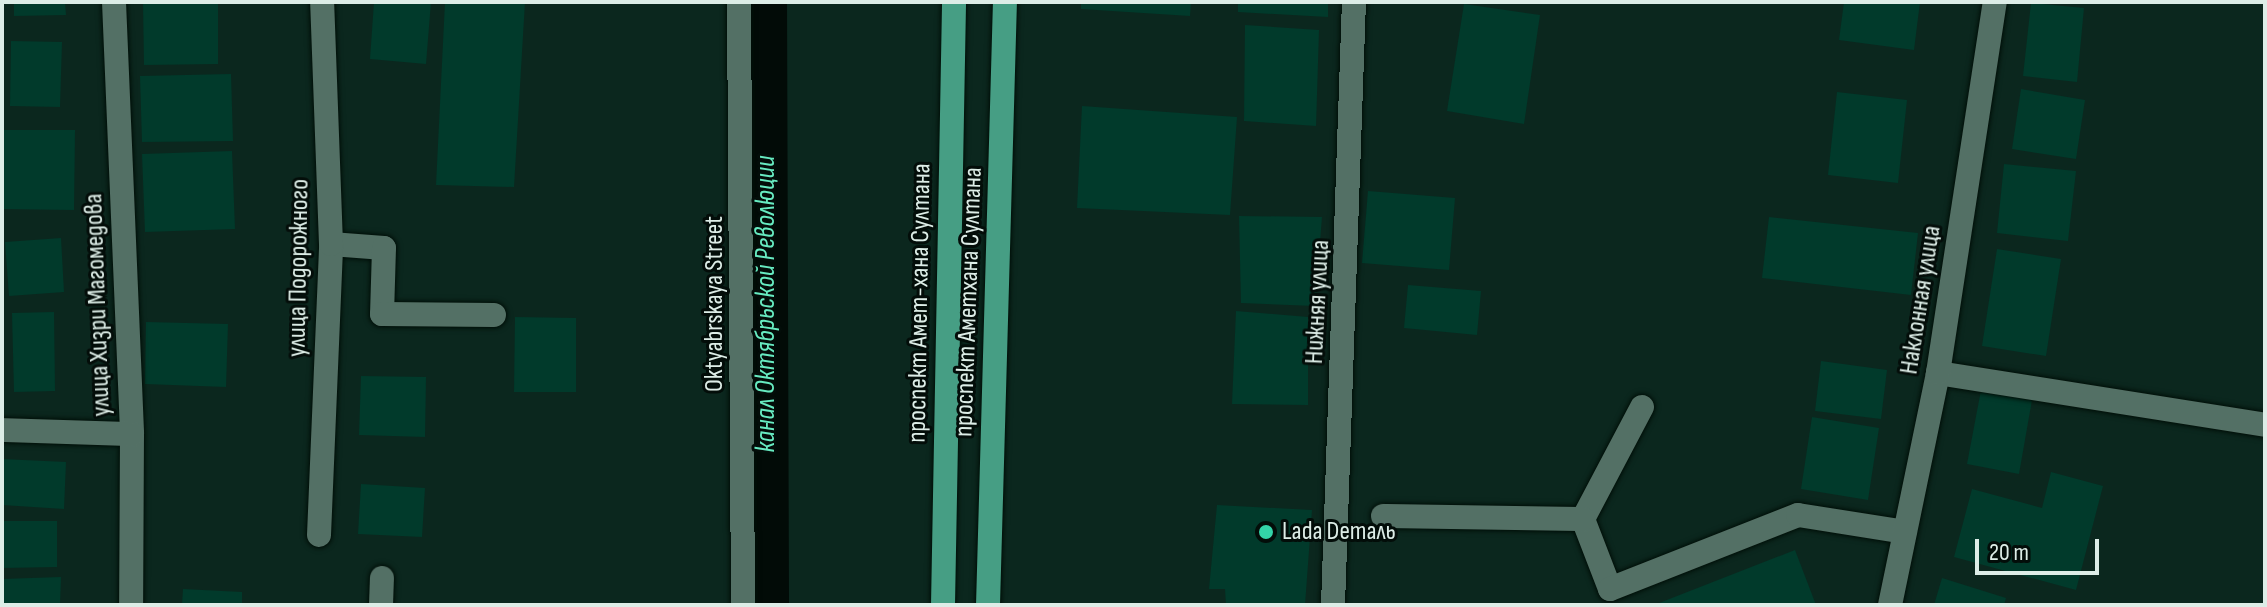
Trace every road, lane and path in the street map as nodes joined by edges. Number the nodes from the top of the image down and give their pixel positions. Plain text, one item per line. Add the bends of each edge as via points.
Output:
1 (114, 2) edge
2 (322, 2) edge
3 (739, 2) edge
4 (954, 2) edge
5 (1005, 2) edge
6 (1354, 2) edge
7 (1995, 2) edge
8 (331, 244) junction
9 (494, 315) dead end
10 (1938, 373) junction
11 (1642, 407) dead end
12 (2265, 425) edge
13 (2, 430) edge
14 (132, 434) junction
15 (1383, 516) dead end
16 (1583, 519) junction
17 (1905, 532) junction
18 (319, 535) dead end
19 (382, 578) dead end
20 (131, 605) edge
21 (381, 605) edge
22 (743, 605) edge
23 (943, 605) edge
24 (988, 605) edge
25 (1333, 605) edge
26 (1890, 605) edge

1 - 14 street, улица Хизри Магомедова
2 - 8 street, улица Подорожного
3 - 22 street, Oktyabrskaya Street
4 - 23 main road, проспект Амет-хана Султана
5 - 24 main road, проспект Аметхана Султана
6 - 25 street, Нижняя улица
7 - 10 street, Наклонная улица
8 - 9 street via 384,248 382,314
8 - 18 street, улица Подорожного
10 - 12 street
10 - 17 street, Наклонная улица
11 - 16 street
13 - 14 street
14 - 20 street, улица Хизри Магомедова
15 - 16 street
16 - 17 street via 1610,589 1798,515
17 - 26 street, Наклонная улица
19 - 21 street

